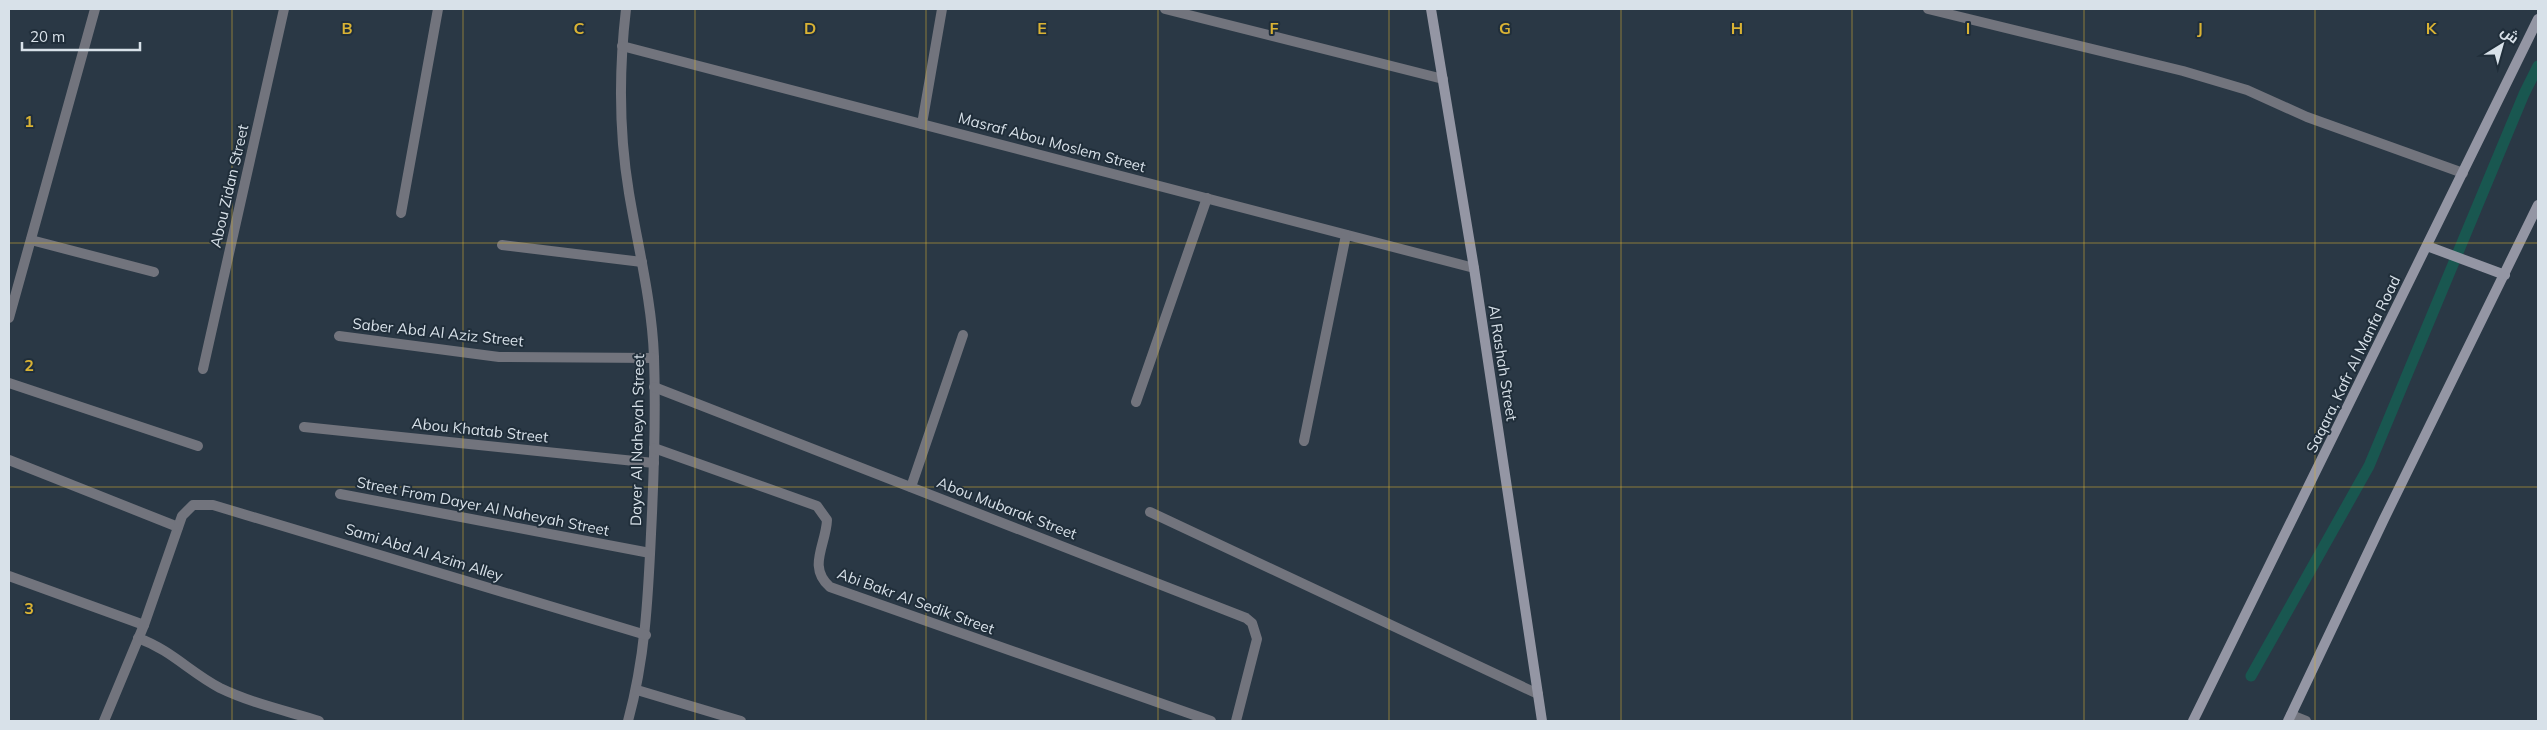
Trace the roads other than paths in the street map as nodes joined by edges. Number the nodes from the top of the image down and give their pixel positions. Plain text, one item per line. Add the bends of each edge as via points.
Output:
1 (95, 9) edge
2 (284, 9) edge
3 (438, 9) edge
4 (626, 9) edge
5 (942, 9) edge
6 (1165, 9) edge
7 (1431, 9) edge
8 (1928, 9) edge
9 (2538, 19) edge
10 (622, 46) junction
11 (1443, 79) junction
12 (922, 124) junction
13 (2463, 173) junction
14 (1207, 198) junction
15 (2538, 205) edge
16 (401, 213) dead end
17 (1346, 235) junction
18 (31, 240) junction
19 (502, 245) dead end
20 (2427, 246) junction
21 (642, 262) junction
22 (1474, 268) junction
23 (154, 272) dead end
24 (2505, 275) junction
25 (9, 318) edge
26 (963, 335) dead end
27 (339, 336) dead end
28 (654, 358) junction
29 (203, 369) dead end
30 (9, 383) edge
31 (654, 387) junction
32 (1136, 402) dead end
33 (304, 427) dead end
34 (1304, 441) dead end
35 (198, 446) dead end
36 (654, 448) junction
37 (9, 460) edge
38 (654, 463) junction
39 (911, 487) junction
40 (340, 494) dead end
41 (1150, 512) dead end
42 (178, 527) junction
43 (650, 553) junction
44 (9, 576) edge
45 (144, 625) junction
46 (646, 635) junction
47 (138, 638) junction
48 (637, 690) junction
49 (1538, 694) junction
50 (2290, 718) edge
51 (104, 721) edge
52 (320, 721) edge
53 (628, 721) edge
54 (741, 721) edge
55 (1211, 721) edge
56 (1236, 721) edge
57 (1542, 721) edge
58 (2193, 721) edge
59 (2306, 721) edge

1 - 18 street
2 - 29 street, Abou Zidan Street
3 - 16 street
4 - 10 street, Dayer Al Naheyah Street
5 - 12 street
6 - 11 street
7 - 11 street, Al Rashah Street
8 - 13 street via 2174,69 2246,90 2307,117
9 - 13 street, Saqara, Kafr Al Manfa Road
10 - 12 street, Masraf Abou Moslem Street
10 - 21 street, Dayer Al Naheyah Street via 622,128 628,191
11 - 22 street, Al Rashah Street
12 - 14 street, Masraf Abou Moslem Street
13 - 20 street, Saqara, Kafr Al Manfa Road
14 - 17 street, Masraf Abou Moslem Street
14 - 32 street
15 - 24 street
17 - 22 street, Masraf Abou Moslem Street
17 - 34 street
18 - 23 street
18 - 25 street
19 - 21 street
20 - 24 street
20 - 58 street, Saqara, Kafr Al Manfa Road
21 - 28 street, Dayer Al Naheyah Street
22 - 49 street, Al Rashah Street
24 - 50 street via 2384,518
26 - 39 street
27 - 28 street, Saber Abd Al Aziz Street via 498,357
28 - 31 street, Dayer Al Naheyah Street
30 - 35 street
31 - 36 street, Dayer Al Naheyah Street
31 - 39 street, Abou Mubarak Street
33 - 38 street, Abou Khatab Street
36 - 38 street, Dayer Al Naheyah Street
36 - 55 street, Abi Bakr Al Sedik Street via 818,506 826,520 818,574 830,587
37 - 42 street
38 - 43 street, Dayer Al Naheyah Street
39 - 56 street, Abou Mubarak Street via 1246,618 1252,623 1257,639
40 - 43 street, Street From Dayer Al Naheyah Street
41 - 49 street
42 - 45 street
42 - 46 street, Sami Abd Al Azim Alley via 182,516 192,505 212,505
43 - 46 street, Dayer Al Naheyah Street
44 - 45 street
45 - 47 street
46 - 48 street, Dayer Al Naheyah Street
47 - 51 street
47 - 52 street via 168,651 222,689
48 - 53 street, Dayer Al Naheyah Street
48 - 54 street
49 - 57 street, Al Rashah Street
50 - 59 street

